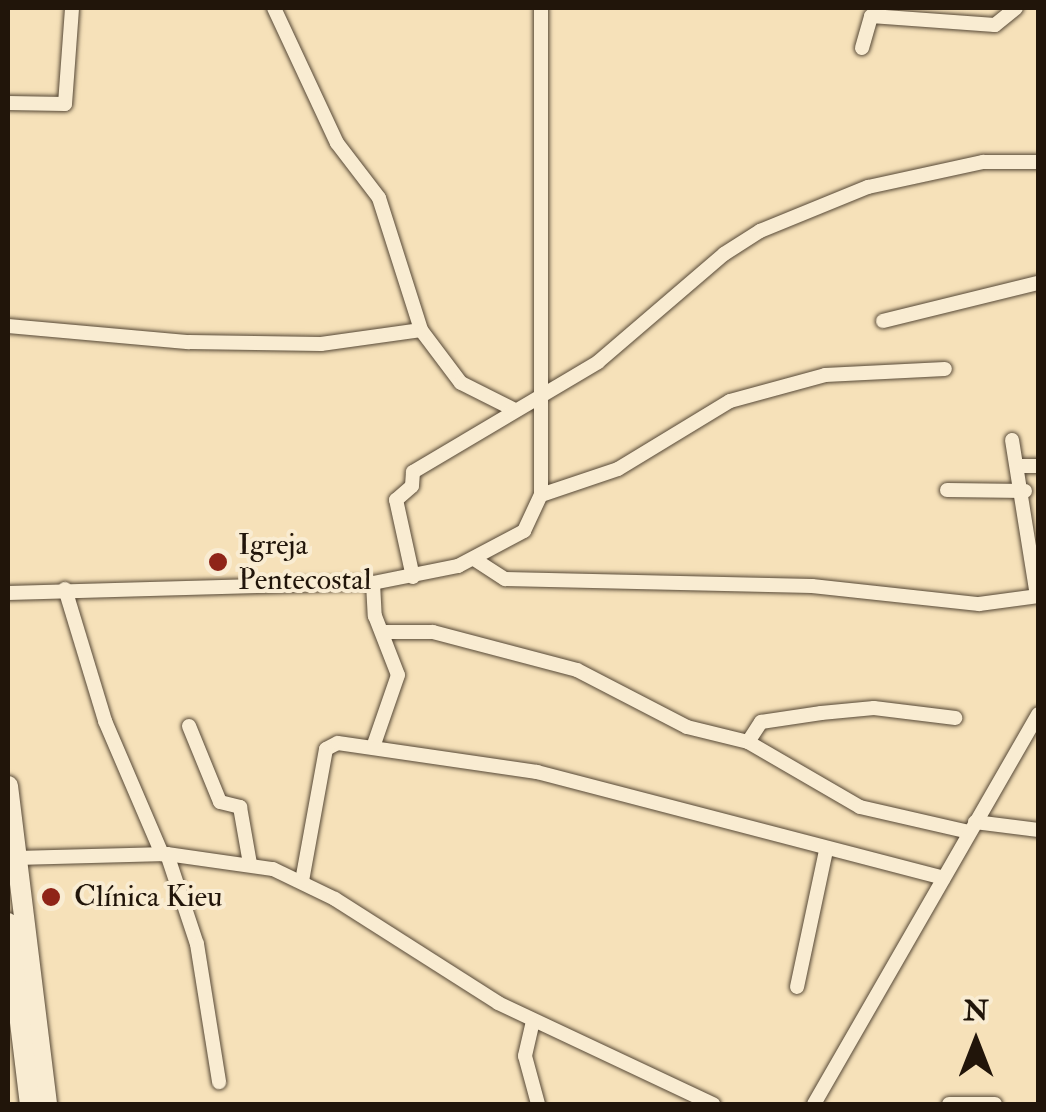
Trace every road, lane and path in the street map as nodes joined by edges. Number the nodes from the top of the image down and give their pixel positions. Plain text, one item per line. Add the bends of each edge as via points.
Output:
1 (72, 8) edge
2 (274, 8) edge
3 (541, 8) edge
4 (1016, 8) edge
5 (862, 48) dead end
6 (8, 103) edge
7 (1038, 162) edge
8 (1038, 283) edge
9 (883, 321) dead end
10 (8, 326) edge
11 (421, 330) junction
12 (945, 369) dead end
13 (540, 396) junction
14 (515, 410) junction
15 (1012, 440) dead end
16 (1020, 466) junction
17 (1038, 466) edge
18 (947, 490) dead end
19 (1024, 491) junction
20 (541, 494) junction
21 (474, 559) junction
22 (412, 577) junction
23 (372, 583) junction
24 (65, 589) junction
25 (8, 593) edge
26 (1038, 596) edge
27 (384, 632) junction
28 (1038, 714) edge
29 (955, 718) dead end
30 (189, 726) dead end
31 (748, 742) junction
32 (373, 747) junction
33 (8, 786) edge
34 (972, 827) junction
35 (1038, 830) edge
36 (826, 850) junction
37 (164, 854) junction
38 (16, 858) junction
39 (250, 864) junction
40 (943, 878) junction
41 (302, 880) junction
42 (8, 923) edge
43 (11, 974) edge
44 (797, 986) dead end
45 (533, 1021) junction
46 (219, 1082) dead end
47 (30, 1104) edge
48 (48, 1104) edge
49 (538, 1104) edge
50 (713, 1104) edge
51 (814, 1104) edge
52 (950, 1104) edge
53 (995, 1104) edge

1 - 6 street via 65,104
2 - 11 street via 337,143 379,198
3 - 13 street
4 - 5 street via 995,25 871,16
7 - 13 street via 918,173 760,231 598,362
8 - 9 street
10 - 11 street via 189,342 320,344
11 - 14 street via 462,382
12 - 20 street via 826,375 730,402 618,469
13 - 14 street
13 - 20 street
14 - 22 street via 467,446 413,472 412,486 397,496
15 - 16 street
16 - 17 street
16 - 19 street
18 - 19 street
19 - 26 street
20 - 21 street via 524,531
21 - 22 street
21 - 26 street via 505,579 812,586 979,604
22 - 23 street
23 - 24 street
23 - 27 street
24 - 25 street
24 - 37 street via 105,721
27 - 31 street via 433,632 564,666 687,727
27 - 32 street via 398,674
28 - 34 street
29 - 31 street via 874,708 821,713 761,722
30 - 39 street via 220,802 240,808
31 - 34 street via 860,808
32 - 36 street via 537,772
32 - 41 street via 338,743 326,749
33 - 38 main road
34 - 35 street
34 - 40 street
36 - 40 street
36 - 44 street
37 - 38 street
37 - 39 street
37 - 46 street via 197,944
38 - 48 main road
39 - 41 street
40 - 51 street
41 - 45 street
42 - 43 main road
43 - 47 main road
45 - 49 street via 525,1056
45 - 50 street
52 - 53 street

